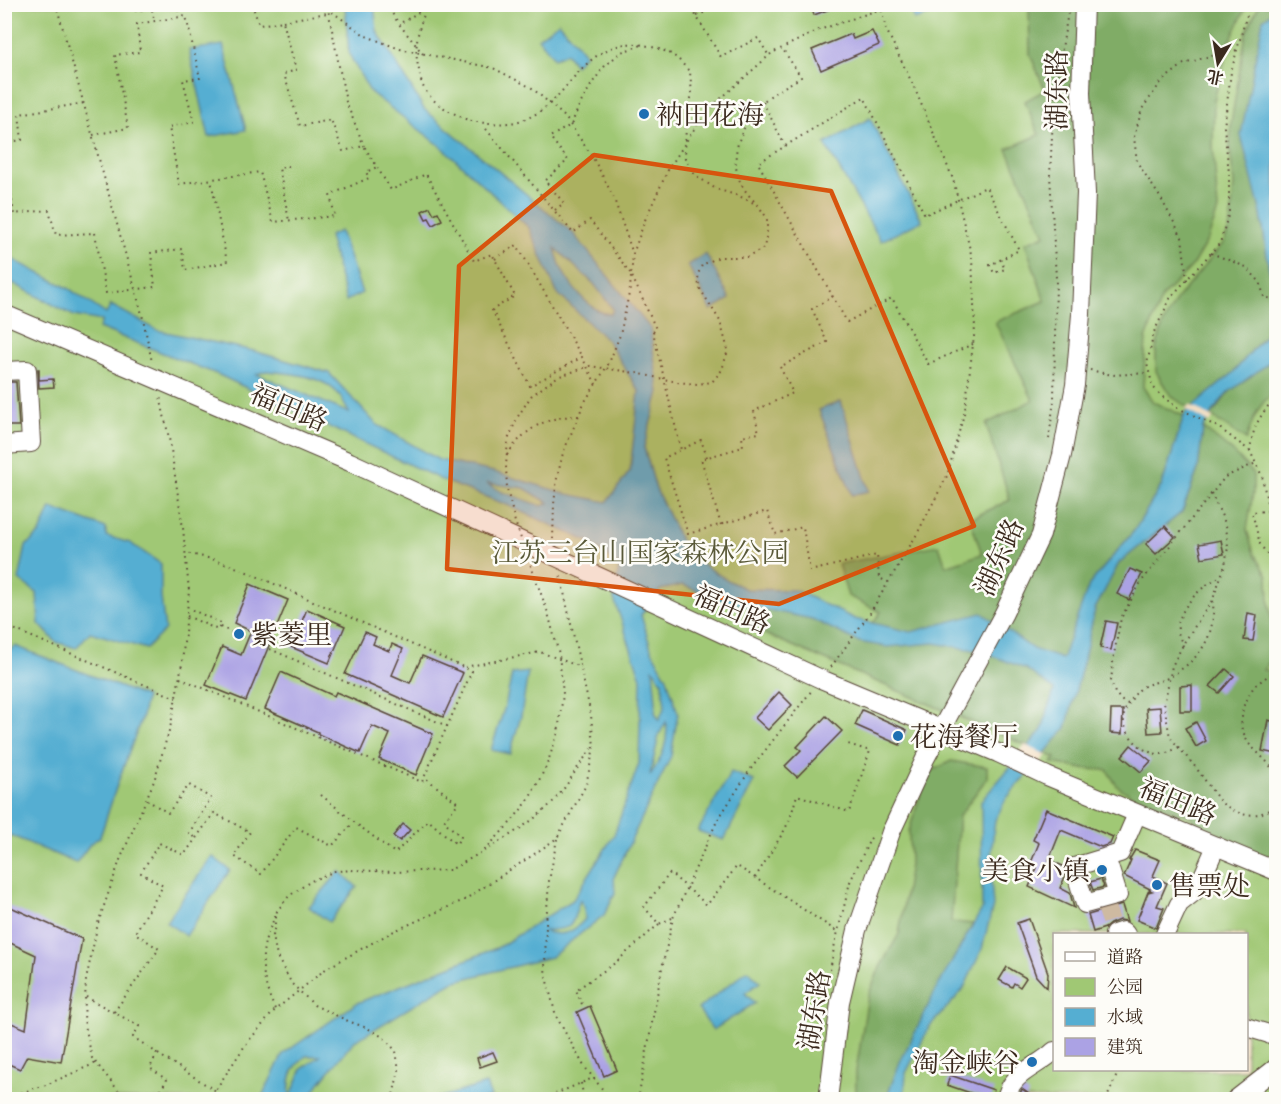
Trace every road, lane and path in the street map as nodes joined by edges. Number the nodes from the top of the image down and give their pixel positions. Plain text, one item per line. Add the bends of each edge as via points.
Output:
1 (57, 4) edge
2 (134, 4) edge
3 (177, 4) edge
4 (252, 4) edge
5 (323, 4) edge
6 (335, 4) edge
7 (386, 4) edge
8 (431, 4) edge
9 (689, 4) edge
10 (722, 4) edge
11 (880, 4) edge
12 (1070, 4) edge
13 (1084, 4) edge
14 (1251, 4) edge
15 (151, 6) edge
16 (881, 9) junction
17 (329, 11) junction
18 (696, 16) junction
19 (179, 17) junction
20 (154, 21) junction
21 (283, 21) junction
22 (399, 24) junction
23 (642, 45) junction
24 (782, 48) junction
25 (1237, 50) junction
26 (423, 54) junction
27 (769, 56) junction
28 (763, 102) junction
29 (85, 103) junction
30 (571, 125) junction
31 (486, 129) dead end
32 (93, 135) junction
33 (4, 145) edge
34 (364, 146) junction
35 (785, 146) junction
36 (289, 166) dead end
37 (376, 167) junction
38 (211, 179) junction
39 (958, 200) junction
40 (758, 205) junction
41 (555, 210) junction
42 (289, 221) junction
43 (1211, 253) junction
44 (633, 254) junction
45 (495, 259) junction
46 (1000, 259) junction
47 (631, 274) junction
48 (1187, 280) junction
49 (135, 290) junction
50 (833, 296) junction
51 (1276, 300) edge
52 (4, 314) edge
53 (974, 344) junction
54 (582, 357) junction
55 (1076, 368) junction
56 (4, 371) edge
57 (1149, 373) junction
58 (156, 379) junction
59 (596, 384) junction
60 (1276, 396) edge
61 (579, 416) junction
62 (4, 445) edge
63 (1048, 446) dead end
64 (681, 450) junction
65 (1250, 451) junction
66 (507, 455) junction
67 (707, 458) junction
68 (1256, 462) junction
69 (1211, 493) junction
70 (1268, 511) junction
71 (721, 525) junction
72 (1276, 539) edge
73 (555, 549) junction
74 (186, 553) junction
75 (1276, 567) edge
76 (1222, 576) junction
77 (888, 582) junction
78 (1213, 599) junction
79 (188, 608) junction
80 (187, 616) junction
81 (4, 625) edge
82 (220, 627) junction
83 (245, 638) dead end
84 (1183, 646) junction
85 (270, 649) dead end
86 (465, 667) junction
87 (581, 667) junction
88 (1276, 670) edge
89 (180, 678) junction
90 (1169, 678) junction
91 (821, 679) junction
92 (176, 698) junction
93 (1128, 705) junction
94 (447, 726) junction
95 (942, 729) junction
96 (848, 744) dead end
97 (594, 747) junction
98 (1179, 747) junction
99 (1276, 774) edge
100 (424, 777) junction
101 (321, 795) dead end
102 (146, 800) junction
103 (1276, 807) edge
104 (1137, 814) junction
105 (354, 822) junction
106 (196, 837) junction
107 (557, 838) junction
108 (1216, 846) junction
109 (484, 851) junction
110 (1106, 857) junction
111 (1276, 872) edge
112 (755, 878) junction
113 (687, 887) junction
114 (278, 911) junction
115 (673, 918) junction
116 (1112, 921) edge
117 (659, 924) junction
118 (838, 932) dead end
119 (1166, 933) edge
120 (85, 997) junction
121 (582, 1004) dead end
122 (275, 1010) junction
123 (114, 1012) junction
124 (1248, 1028) edge
125 (1276, 1038) edge
126 (1053, 1052) edge
127 (158, 1053) junction
128 (96, 1063) junction
129 (1276, 1068) edge
130 (1119, 1071) edge
131 (593, 1078) junction
132 (580, 1083) junction
133 (216, 1091) junction
134 (4, 1098) edge
135 (127, 1100) edge
136 (154, 1100) edge
137 (212, 1100) edge
138 (392, 1100) edge
139 (457, 1100) edge
140 (483, 1100) edge
141 (545, 1100) edge
142 (584, 1100) edge
143 (611, 1100) edge
144 (638, 1100) edge
145 (828, 1100) edge
146 (1006, 1100) edge
147 (1106, 1100) edge
148 (1235, 1100) edge

1 - 29 path
2 - 15 path via 136,11
3 - 19 path
4 - 21 path via 259,25
5 - 17 path
6 - 17 path
7 - 22 path
8 - 22 path
8 - 23 path, bridge via 417,39 417,62 424,88 438,105 463,119 480,123 523,121 540,112 578,71 604,51 627,44
9 - 18 path
10 - 18 path
11 - 16 path
12 - 63 path via 1054,97 1050,175 1056,278 1054,400
13 - 55 street, 湖东路 via 1081,93 1086,193
14 - 25 path
15 - 20 path
16 - 24 path via 819,30
16 - 39 path via 886,29 953,179
17 - 21 path
17 - 26 path via 366,36
17 - 34 path via 346,102
18 - 27 path via 721,57 758,38
19 - 20 path
19 - 38 path via 186,16 200,78 183,80 194,122 169,127 179,184
20 - 32 path via 136,24 140,52 115,55 128,128
21 - 34 path via 296,70 284,74 300,126 331,120 343,152
22 - 26 path
23 - 30 path via 621,52 604,67
23 - 40 path, bridge via 673,56 690,72 692,94 686,120 685,158 694,175 716,189
24 - 27 path
24 - 28 path via 801,77
25 - 43 path via 1224,127 1229,212 1220,243
25 - 48 path via 1185,64 1162,81 1142,109 1134,137 1137,162 1182,237
26 - 30 path via 493,68 532,88
27 - 44 path via 696,126 668,170
28 - 35 path
28 - 40 path via 742,130 734,165 742,187
29 - 32 path
29 - 33 path via 19,114 22,140
30 - 41 path via 550,137 568,160 545,181 564,203
30 - 44 path via 613,196
31 - 41 path
32 - 49 path
33 - 49 path via 14,214 49,210 56,235 95,233 106,293
34 - 37 path
35 - 39 path via 864,97 925,215
35 - 50 path via 758,163
36 - 42 path via 279,168
37 - 42 path via 366,172 369,178 330,195 335,216
37 - 45 path via 391,190 426,174 474,261 492,254
38 - 42 path via 260,172 273,222
38 - 49 path via 227,262 185,270 182,249 151,253 155,287
39 - 46 path via 986,187 1019,250
39 - 53 path via 972,258
40 - 66 path, bridge via 767,218 764,248 748,257 719,257 702,265 698,274 699,287 720,321 728,350 722,370 712,382 677,382 590,366 556,376 531,396 517,418
41 - 47 path via 573,233 590,220
43 - 48 path
43 - 51 path via 1246,267 1260,282 1264,297
44 - 47 path
45 - 54 path via 517,245
45 - 54 path via 515,296 492,310 530,386
46 - 46 path via 1005,269 994,273 990,265
47 - 59 path via 620,335
47 - 64 path via 656,329 653,332
48 - 57 path via 1171,297 1154,332 1147,364
49 - 58 path
50 - 53 path via 847,322 892,298 928,364
50 - 67 path via 812,309 827,342 780,367 793,393 754,411 759,433 742,436 743,447
52 - 58 street, 福田路
53 - 77 path via 965,410 946,476
54 - 59 path
55 - 57 path via 1112,375
55 - 95 street, 湖东路 via 1062,455 1041,534
56 - 62 street via 27,370 31,443
57 - 65 path via 1153,387 1163,397 1218,427
58 - 73 street, 福田路
58 - 74 path
59 - 61 path
60 - 65 path via 1259,417
61 - 66 path via 544,422 526,433
61 - 73 path via 557,478
64 - 67 path via 701,440
64 - 71 path via 664,458 688,534
65 - 68 path
66 - 109 path, bridge via 507,489 548,614 563,694 558,733 546,767 528,801
67 - 71 path via 701,459
68 - 69 path via 1225,477
68 - 70 path
69 - 76 path via 1226,525 1228,547
69 - 93 path via 1141,582 1121,618 1111,681 1114,693
70 - 72 path
70 - 75 path via 1252,512 1260,544
71 - 77 path via 767,511 775,534 803,527 810,571 877,555 879,578
73 - 87 path
73 - 91 street, 福田路 via 595,575
74 - 79 path
74 - 86 path via 238,568
76 - 78 path
76 - 84 path via 1202,588 1182,614 1178,629
77 - 91 path
78 - 84 path
78 - 90 path via 1215,616 1203,650
79 - 80 path
79 - 82 path via 221,623
80 - 82 path via 218,630
80 - 89 path
81 - 92 path
82 - 83 path
84 - 90 path
85 - 94 path
86 - 87 path via 540,652
86 - 94 path via 472,671
87 - 97 path
88 - 99 path via 1254,686 1243,707 1241,727 1248,743
89 - 92 path
89 - 100 path via 422,782
90 - 93 path via 1148,683
90 - 98 path via 1164,705 1170,737
91 - 95 street, 福田路
91 - 113 path via 750,770 717,821
92 - 102 path
93 - 98 path via 1124,722 1138,745 1163,754
94 - 100 path
95 - 104 street, 福田路
95 - 145 street, 湖东路 via 891,832 857,930 840,1002
96 - 112 path via 870,751 849,812 797,795 790,819
97 - 107 path via 586,785
97 - 109 path, bridge via 559,795 530,822
98 - 103 path via 1221,803 1246,815
100 - 105 path via 458,803 444,821 461,837 456,844 428,820 395,853
101 - 105 path
102 - 106 path via 168,813 189,785 211,798 189,833
102 - 120 path via 98,923
104 - 108 street, 福田路
104 - 110 street via 1120,853
105 - 106 path via 332,846 296,827 261,874 234,856 250,832 214,813
106 - 123 path via 184,855 159,843 141,873 163,886 135,933 159,949
107 - 122 path via 464,900 392,932 327,969
107 - 131 path via 549,881 544,969 556,1016
108 - 111 street, 福田路
108 - 119 street via 1194,894 1179,904
109 - 114 path, bridge via 450,870 335,871 289,896
110 - 116 street via 1118,895
110 - 116 street via 1074,867 1085,904
112 - 113 path via 737,866 707,905
112 - 118 path
113 - 115 path
113 - 117 path via 670,873 644,907
114 - 122 path, bridge via 266,938 262,962 266,989
114 - 138 path, bridge via 275,947 292,984 314,1005 368,1028 396,1051 399,1070
115 - 117 path
115 - 144 path
117 - 121 path via 615,963 576,990
120 - 123 path
120 - 128 path via 84,1020
122 - 133 path via 246,1044
123 - 127 path via 139,1026 133,1037
124 - 125 street
126 - 146 street via 1011,1083
127 - 133 path
127 - 136 path via 150,1068 167,1080
128 - 134 path
128 - 135 path
129 - 148 street
130 - 147 path
131 - 132 path
131 - 143 path
132 - 141 path
132 - 142 path
133 - 137 path
139 - 140 path via 464,1096

